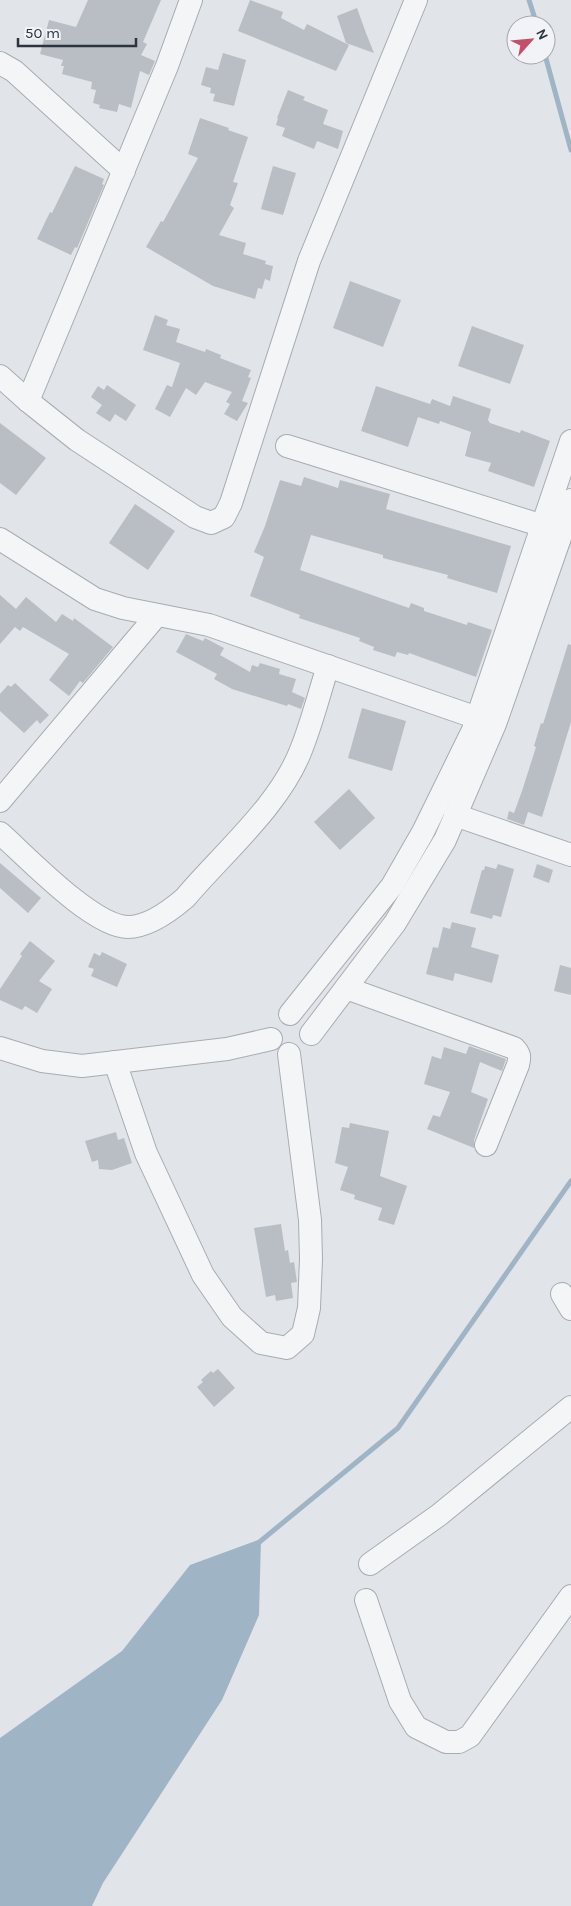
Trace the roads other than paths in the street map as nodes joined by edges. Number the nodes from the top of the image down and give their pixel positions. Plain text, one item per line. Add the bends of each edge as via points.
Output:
1 (191, 0) edge
2 (416, 0) edge
3 (0, 63) edge
4 (124, 171) junction
5 (0, 376) edge
6 (28, 401) junction
7 (571, 441) edge
8 (287, 446) dead end
9 (571, 500) edge
10 (551, 528) junction
11 (0, 539) edge
12 (157, 615) junction
13 (328, 666) junction
14 (486, 721) junction
15 (0, 801) edge
16 (455, 816) junction
17 (0, 833) edge
18 (571, 855) edge
19 (346, 988) junction
20 (290, 1014) junction
21 (311, 1034) junction
22 (271, 1039) junction
23 (0, 1048) edge
24 (289, 1054) junction
25 (115, 1062) junction
26 (486, 1145) dead end
27 (571, 1407) edge
28 (370, 1564) dead end
29 (571, 1596) edge
30 (366, 1600) dead end

1 - 4 street
2 - 6 street via 309,261 232,503 224,517 211,523 195,517 77,440
3 - 4 street via 14,71
4 - 6 street
5 - 6 street
7 - 10 street
8 - 10 street
9 - 10 street
10 - 14 street
11 - 12 street via 95,599
12 - 13 street via 209,625
12 - 15 street
13 - 14 street
13 - 17 street via 301,752 284,782 185,898 156,917 138,926 117,926 79,904
14 - 16 street
14 - 20 street via 473,730 423,832 392,886
16 - 18 street
16 - 19 street via 445,840 394,923
19 - 21 street
19 - 26 street via 518,1052 518,1066
20 - 21 street via 299,1015 308,1023
20 - 22 street via 277,1018 271,1028
21 - 24 street via 308,1045 300,1052
22 - 24 street via 281,1052
22 - 25 street via 227,1049
23 - 25 street via 42,1061 82,1066
24 - 25 street via 310,1220 311,1259 303,1334 287,1348 261,1343 232,1317 203,1275 146,1153
27 - 28 street via 439,1515
29 - 30 street via 470,1736 459,1742 446,1742 416,1727 400,1701

